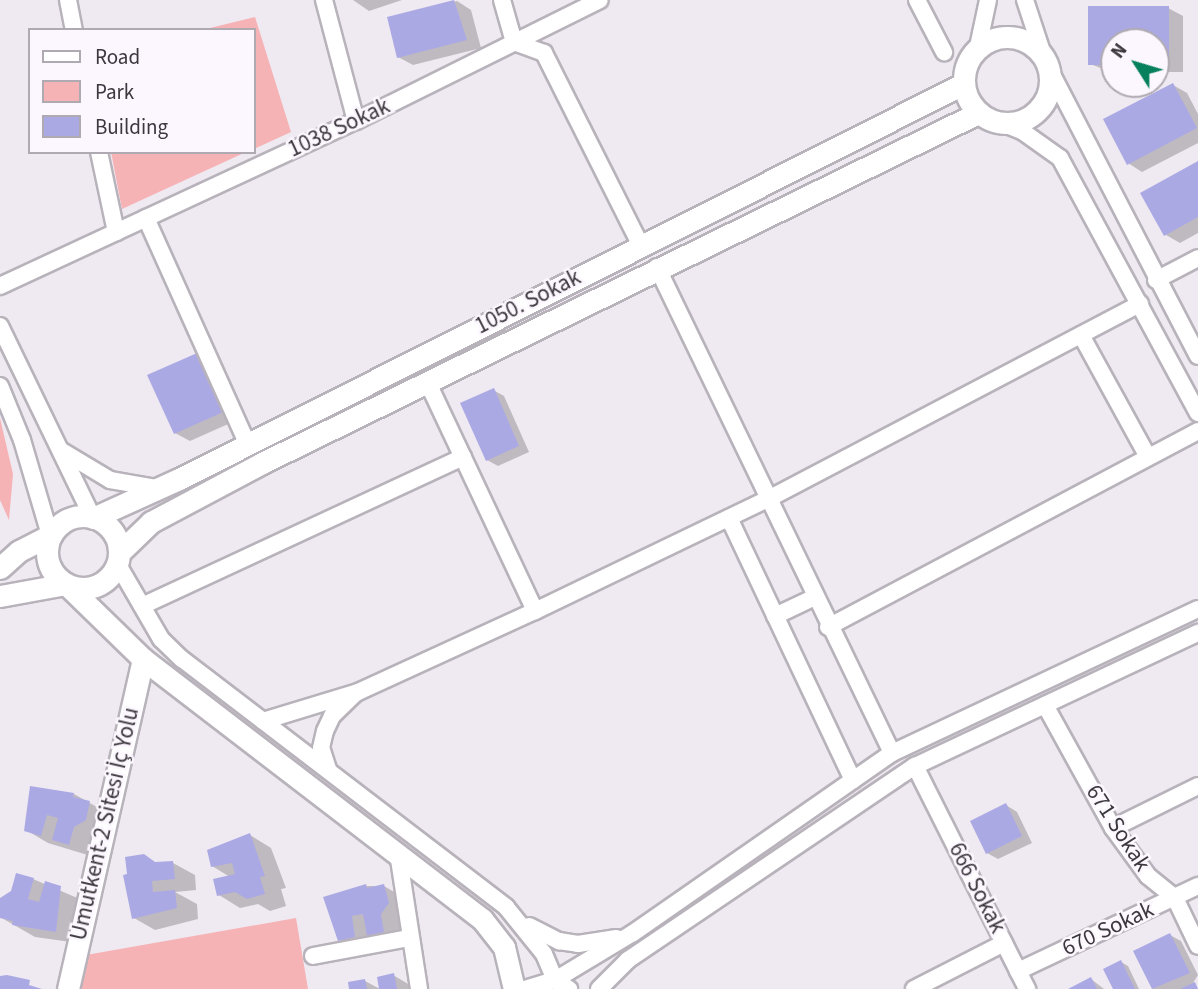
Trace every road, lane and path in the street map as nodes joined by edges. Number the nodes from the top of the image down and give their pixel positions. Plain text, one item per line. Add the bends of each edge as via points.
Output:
1 (68, 0) edge
2 (324, 0) edge
3 (502, 0) edge
4 (600, 0) edge
5 (916, 0) edge
6 (988, 0) edge
7 (1025, 0) edge
8 (74, 28) edge
9 (514, 42) junction
10 (978, 47) junction
11 (944, 52) dead end
12 (1045, 61) junction
13 (963, 84) junction
14 (978, 113) junction
15 (356, 121) junction
16 (1002, 123) junction
17 (99, 154) edge
18 (146, 218) junction
19 (116, 232) junction
20 (640, 244) junction
21 (1198, 258) edge
22 (657, 267) junction
23 (1156, 279) junction
24 (0, 286) edge
25 (1140, 304) junction
26 (0, 326) edge
27 (1081, 335) junction
28 (1198, 356) edge
29 (427, 381) junction
30 (0, 386) edge
31 (1198, 413) edge
32 (1198, 431) edge
33 (55, 445) junction
34 (248, 445) junction
35 (463, 457) junction
36 (1148, 457) junction
37 (159, 488) junction
38 (770, 498) junction
39 (93, 517) junction
40 (729, 518) junction
41 (50, 536) junction
42 (118, 558) junction
43 (0, 568) edge
44 (66, 584) junction
45 (0, 596) edge
46 (815, 597) junction
47 (142, 606) junction
48 (1198, 608) edge
49 (535, 611) junction
50 (775, 616) junction
51 (828, 627) junction
52 (1198, 633) edge
53 (143, 659) junction
54 (358, 692) junction
55 (1045, 705) junction
56 (262, 721) junction
57 (892, 753) junction
58 (915, 765) junction
59 (328, 770) junction
60 (853, 780) junction
61 (1198, 786) edge
62 (1113, 828) junction
63 (398, 853) junction
64 (1198, 886) edge
65 (1175, 898) junction
66 (518, 919) junction
67 (633, 933) junction
68 (409, 938) junction
69 (1004, 943) junction
70 (1198, 946) edge
71 (313, 956) dead end
72 (1018, 971) junction
73 (562, 984) edge
74 (68, 989) edge
75 (419, 989) edge
76 (514, 989) edge
77 (525, 989) edge
78 (599, 989) edge
79 (914, 989) edge
80 (1027, 989) edge

1 - 8 street
2 - 15 street
3 - 9 street
4 - 9 street, 1038 Sokak
5 - 11 street
6 - 10 street
7 - 12 street
9 - 15 street, 1038 Sokak
9 - 20 street via 544,52
10 - 12 street via 994,38 1021,38
10 - 13 street via 964,69
12 - 16 street via 1050,81 1041,106 1017,122
12 - 23 street
13 - 14 street
13 - 20 street, 1050. Sokak via 931,104
14 - 16 street
14 - 22 street, 1050. Sokak
15 - 18 street, 1038 Sokak
16 - 25 street via 1023,131 1060,158
17 - 19 street
18 - 19 street, 1038 Sokak
18 - 34 street
19 - 24 street, 1038 Sokak
20 - 34 street, 1050. Sokak
21 - 23 street
22 - 29 street, 1050. Sokak
22 - 38 street
23 - 28 street
25 - 27 street
25 - 31 street
26 - 33 street
27 - 36 street
27 - 38 street
29 - 35 street
29 - 42 street, 1050. Sokak via 151,522
30 - 41 street via 22,440
32 - 36 street
33 - 37 street via 110,480
33 - 39 street
34 - 37 street, 1050. Sokak
35 - 47 street
35 - 49 street
36 - 51 street
37 - 39 street, 1050. Sokak
38 - 40 street
38 - 46 street
39 - 41 street via 74,517
39 - 42 street via 114,533
40 - 49 street
40 - 50 street
41 - 43 street via 19,551
41 - 44 street via 49,565
42 - 44 street via 100,583 88,587
42 - 47 street
44 - 45 street
44 - 53 street
46 - 50 street
46 - 51 street
47 - 56 street via 161,639
48 - 57 street
49 - 54 street
50 - 60 street
51 - 57 street
52 - 55 street
53 - 63 street
53 - 74 street, Umutkent-2 Sitesi İç Yolu
54 - 56 street
54 - 59 street via 332,716 325,731 321,748
55 - 58 street
55 - 62 street, 671 Sokak
56 - 59 street
57 - 60 street
58 - 69 street, 666 Sokak
58 - 78 street via 628,960
59 - 66 street
60 - 67 street
61 - 62 street
62 - 65 street, 671 Sokak via 1148,876
63 - 68 street
63 - 76 street via 491,927 508,956
64 - 65 street, 670 Sokak
65 - 70 street, 671 Sokak
65 - 72 street, 670 Sokak
66 - 67 street via 541,934 579,944 602,943
66 - 73 street
67 - 73 street
68 - 71 street
68 - 75 street
69 - 72 street, 666 Sokak
69 - 79 street
72 - 80 street, 666 Sokak
73 - 77 street

